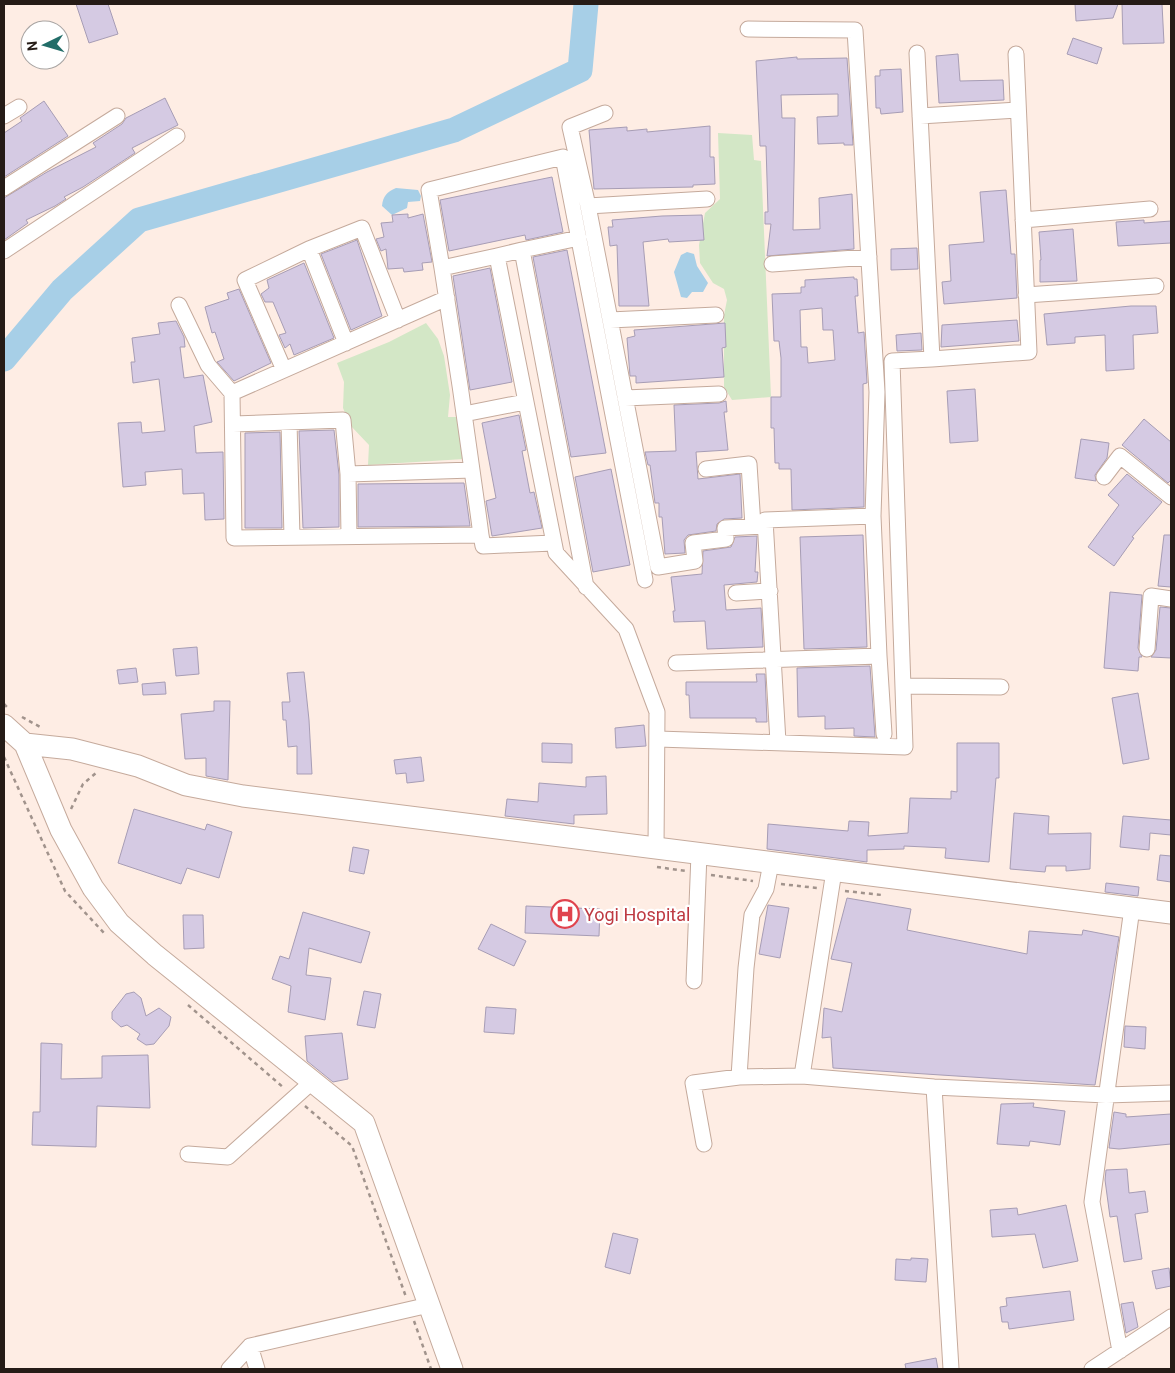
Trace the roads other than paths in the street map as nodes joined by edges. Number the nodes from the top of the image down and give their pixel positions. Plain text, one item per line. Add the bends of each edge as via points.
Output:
1 (748, 29) dead end
2 (917, 53) dead end
3 (1016, 54) dead end
4 (19, 107) dead end
5 (1018, 110) junction
6 (604, 113) dead end
7 (4, 116) edge
8 (116, 116) dead end
9 (920, 116) junction
10 (177, 136) dead end
11 (4, 188) edge
12 (706, 200) dead end
13 (588, 206) junction
14 (1150, 209) dead end
15 (1023, 220) junction
16 (579, 238) junction
17 (309, 249) junction
18 (522, 250) junction
19 (4, 251) edge
20 (497, 256) junction
21 (869, 257) junction
22 (772, 264) dead end
23 (442, 268) junction
24 (1156, 286) dead end
25 (1026, 296) junction
26 (447, 298) junction
27 (179, 305) dead end
28 (716, 315) dead end
29 (398, 320) junction
30 (610, 320) junction
31 (346, 343) junction
32 (932, 359) junction
33 (284, 370) junction
34 (232, 393) junction
35 (719, 394) dead end
36 (625, 398) junction
37 (525, 402) junction
38 (464, 414) junction
39 (289, 422) junction
40 (233, 424) junction
41 (706, 469) dead end
42 (472, 470) junction
43 (348, 474) junction
44 (1104, 477) dead end
45 (1171, 497) edge
46 (873, 516) junction
47 (759, 526) junction
48 (481, 534) junction
49 (349, 536) junction
50 (292, 537) junction
51 (554, 543) junction
52 (644, 580) dead end
53 (587, 588) junction
54 (770, 591) junction
55 (736, 593) dead end
56 (1171, 599) edge
57 (1147, 649) dead end
58 (878, 656) junction
59 (774, 659) junction
60 (676, 663) dead end
61 (904, 686) junction
62 (1001, 687) dead end
63 (4, 725) edge
64 (884, 734) dead end
65 (658, 738) junction
66 (778, 742) junction
67 (25, 744) junction
68 (654, 858) junction
69 (694, 863) junction
70 (773, 873) junction
71 (829, 880) junction
72 (1132, 908) junction
73 (1171, 912) edge
74 (694, 981) dead end
75 (802, 1076) junction
76 (739, 1077) junction
77 (313, 1081) junction
78 (934, 1087) junction
79 (1171, 1093) edge
80 (1106, 1095) junction
81 (704, 1144) dead end
82 (188, 1154) dead end
83 (416, 1308) junction
84 (1171, 1317) edge
85 (250, 1346) junction
86 (1120, 1351) junction
87 (229, 1369) edge
88 (257, 1369) edge
89 (452, 1369) edge
90 (951, 1369) edge
91 (1092, 1369) edge

1 - 21 street via 855,30
2 - 9 street
3 - 5 street
4 - 7 street
5 - 9 street
5 - 15 street
6 - 13 street via 570,128
8 - 11 street
9 - 32 street
10 - 19 street
12 - 13 street
13 - 30 street
14 - 15 street
15 - 25 street
16 - 18 street
16 - 23 street via 563,157 429,190
16 - 52 street
17 - 29 street via 362,228
17 - 31 street
17 - 33 street via 245,280
18 - 20 street
18 - 53 street
20 - 23 street
20 - 37 street
21 - 22 street
21 - 46 street via 877,392
23 - 26 street
24 - 25 street
25 - 32 street via 1028,352
26 - 29 street
26 - 38 street
27 - 34 street via 208,365
28 - 30 street
29 - 31 street
30 - 36 street
31 - 33 street
32 - 61 street via 892,360
33 - 34 street
34 - 40 street
35 - 36 street
36 - 47 street via 658,567 695,561 692,543 726,539 725,528
37 - 38 street
37 - 51 street
38 - 42 street
39 - 40 street
39 - 43 street via 344,420
39 - 50 street
40 - 50 street via 234,538
41 - 47 street via 749,464
42 - 43 street
42 - 48 street
43 - 49 street
44 - 45 street via 1120,456
46 - 47 street via 765,520
46 - 58 street
47 - 54 street
48 - 49 street
48 - 51 street via 483,546
49 - 50 street
51 - 53 street via 556,554
53 - 65 street via 626,629 658,712
54 - 55 street
54 - 59 street
56 - 57 street via 1151,596
58 - 59 street
58 - 64 street
59 - 60 street
59 - 66 street
61 - 62 street
61 - 66 street via 905,747
63 - 67 main road
65 - 66 street
65 - 68 street
67 - 68 main road via 72,749 138,766 186,785 243,796
67 - 77 main road via 62,830 93,888 119,923
68 - 69 main road
69 - 70 main road
69 - 74 street
70 - 71 main road
70 - 76 street via 752,915
71 - 72 main road
71 - 75 street
72 - 73 main road
72 - 80 street
75 - 76 street
75 - 78 street
76 - 81 street via 694,1082
77 - 82 street via 228,1157
77 - 83 main road via 364,1123
78 - 80 street
78 - 90 street
79 - 80 street
80 - 86 street via 1092,1202
83 - 85 street
83 - 89 main road
84 - 86 street
85 - 87 street
85 - 88 street
86 - 91 street

